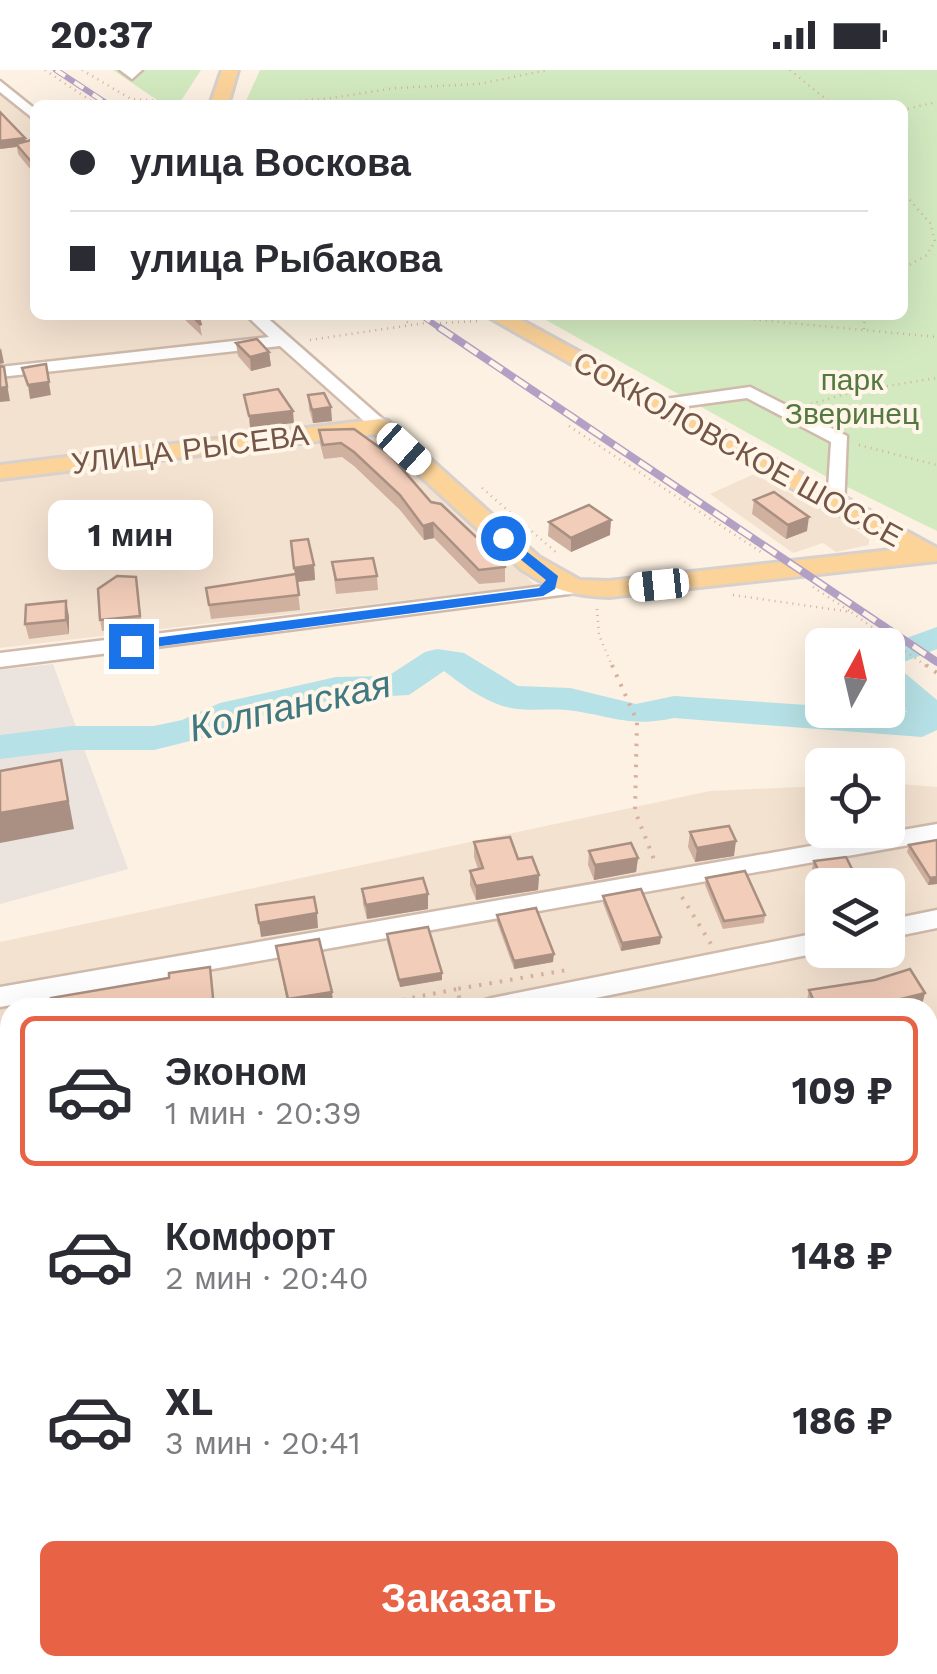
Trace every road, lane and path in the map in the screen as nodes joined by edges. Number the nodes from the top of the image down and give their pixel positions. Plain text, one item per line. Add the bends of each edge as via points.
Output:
1 (44, 70) edge
2 (82, 70) edge
3 (126, 70) edge
4 (136, 70) edge
5 (230, 70) edge
6 (547, 70) edge
7 (790, 70) edge
8 (0, 85) edge
9 (89, 100) edge
10 (139, 100) edge
11 (220, 100) edge
12 (303, 100) edge
13 (828, 100) edge
14 (937, 102) edge
15 (908, 109) edge
16 (30, 112) edge
17 (908, 198) edge
18 (908, 265) edge
19 (259, 320) edge
20 (404, 320) edge
21 (487, 320) edge
22 (505, 320) edge
23 (762, 320) edge
24 (865, 320) edge
25 (440, 323) dead end
26 (410, 324) junction
27 (425, 324) dead end
28 (864, 329) junction
29 (937, 337) edge
30 (310, 340) dead end
31 (283, 342) junction
32 (0, 372) edge
33 (937, 378) edge
34 (658, 404) junction
35 (788, 412) junction
36 (380, 426) junction
37 (569, 426) dead end
38 (840, 440) junction
39 (937, 465) edge
40 (0, 472) edge
41 (837, 504) junction
42 (933, 556) edge
43 (786, 569) junction
44 (566, 587) junction
45 (725, 593) dead end
46 (851, 612) junction
47 (0, 660) edge
48 (937, 673) edge
49 (937, 832) edge
50 (668, 880) junction
51 (937, 919) edge
52 (905, 926) edge
53 (805, 945) edge
54 (719, 962) junction
55 (457, 988) dead end
56 (0, 997) edge
57 (409, 998) edge
58 (541, 998) edge

1 - 9 path
2 - 10 path
3 - 4 street
5 - 11 main road
6 - 12 path via 478,84
7 - 13 path
8 - 16 street
14 - 15 path
17 - 18 path via 930,223 935,241
19 - 31 street
20 - 26 path
21 - 25 path
22 - 34 main road, СОККОЛОВСКОЕ ШОССЕ
23 - 28 path
24 - 28 path
26 - 27 path
26 - 30 path
28 - 29 path
31 - 32 street
31 - 36 street
33 - 35 path via 856,391
34 - 35 street via 750,392
34 - 41 main road, СОККОЛОВСКОЕ ШОССЕ
35 - 38 street
36 - 40 main road, УЛИЦА РЫСЕВА
36 - 44 main road via 530,563
37 - 43 path
38 - 39 path
38 - 41 street
41 - 42 main road, СОККОЛОВСКОЕ ШОССЕ
42 - 43 main road
43 - 44 main road via 648,586
43 - 46 path
44 - 47 street
44 - 50 path via 601,620 600,635 637,721 635,812
45 - 46 path
46 - 48 path
49 - 50 street
50 - 54 path
50 - 56 street
51 - 52 street
53 - 54 street
54 - 58 street
55 - 57 path

